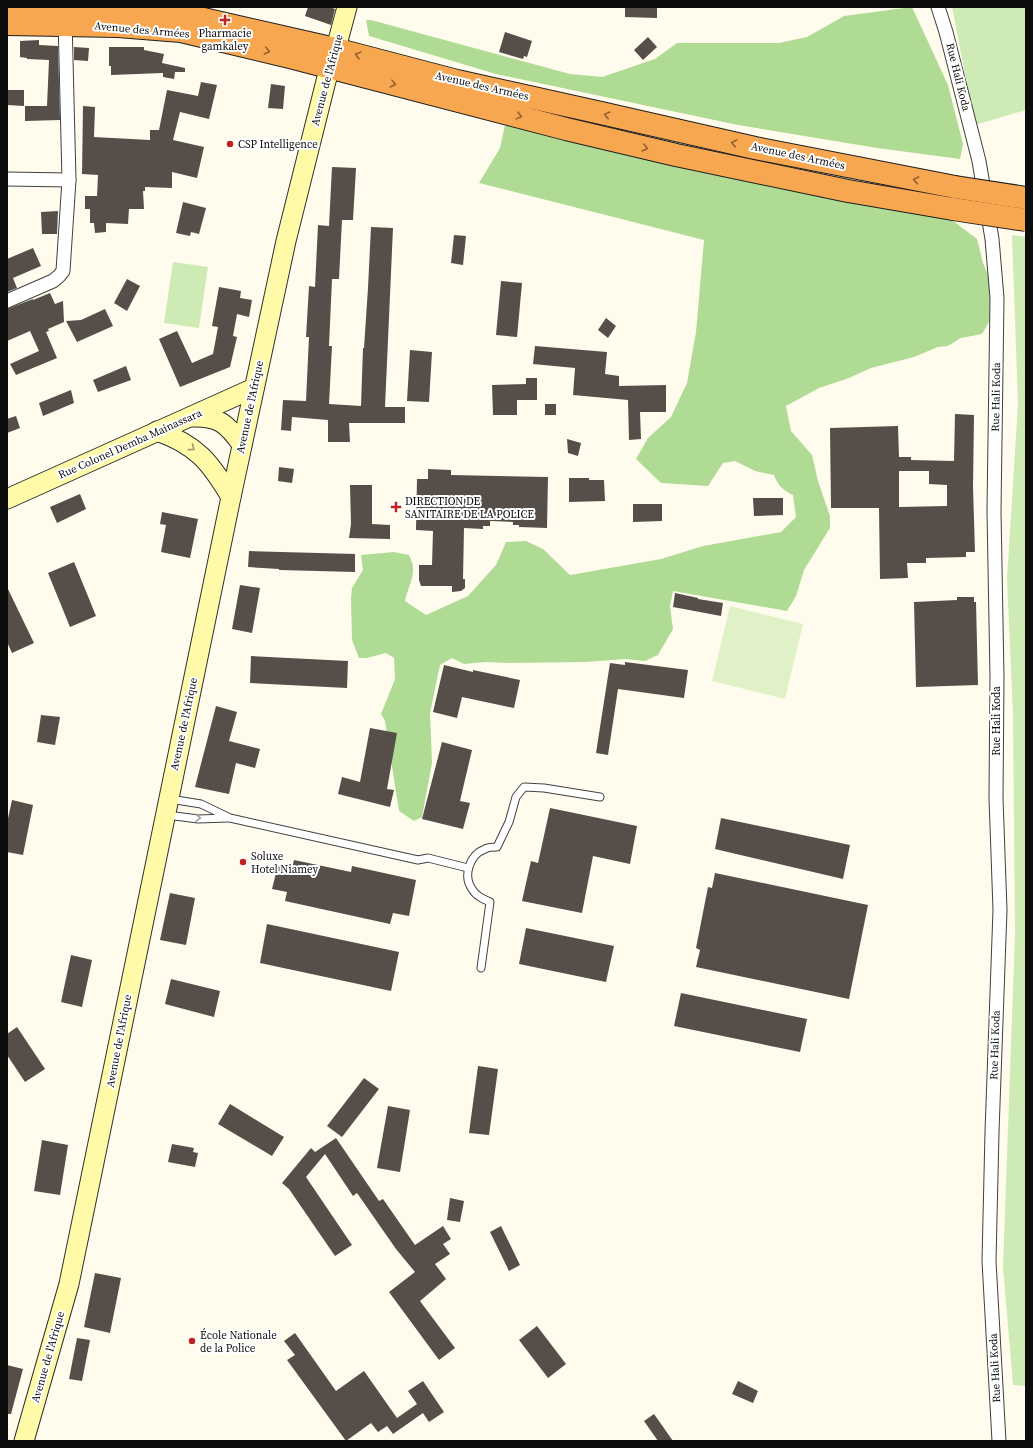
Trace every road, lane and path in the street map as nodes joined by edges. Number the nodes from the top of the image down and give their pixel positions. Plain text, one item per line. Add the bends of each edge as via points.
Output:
1 (7, 7) edge
2 (347, 7) edge
3 (938, 7) edge
4 (65, 13) edge
5 (185, 18) edge
6 (7, 24) edge
7 (333, 58) junction
8 (852, 168) junction
9 (7, 179) edge
10 (68, 180) junction
11 (848, 191) junction
12 (1026, 198) edge
13 (1026, 220) edge
14 (7, 301) edge
15 (254, 388) junction
16 (191, 417) junction
17 (157, 431) junction
18 (242, 445) junction
19 (231, 497) junction
20 (7, 499) edge
21 (600, 797) dead end
22 (166, 806) junction
23 (230, 818) junction
24 (468, 868) junction
25 (481, 968) dead end
26 (24, 1441) edge
27 (999, 1441) edge

1 - 4 highway, Avenue des Armées
2 - 7 main road, Avenue de l'Afrique
3 - 27 street, Rue Hali Koda via 979,161 992,239 997,298 994,511 996,798 1000,910 989,1261
4 - 5 highway, Avenue des Armées via 118,26
4 - 6 highway, Avenue des Armées
4 - 10 street
5 - 7 highway, Avenue des Armées
8 -> 7 highway, Avenue des Armées via 464,82
7 -> 11 highway, Avenue des Armées via 566,129 676,156
7 - 15 main road, Avenue de l'Afrique via 286,241
8 - 11 highway
12 -> 8 highway, Avenue des Armées, bridge
9 - 10 street
10 - 14 street via 63,270 60,276
11 - 13 highway, Avenue des Armées, bridge
15 - 16 main road, Rue Colonel Demba Mainassara
15 - 18 main road, Avenue de l'Afrique
16 - 17 main road, Rue Colonel Demba Mainassara
16 - 18 main road via 210,418 227,425
17 -> 19 main road via 183,442 204,457
17 - 20 main road, Rue Colonel Demba Mainassara
18 - 19 main road, Avenue de l'Afrique
19 - 22 main road, Avenue de l'Afrique
21 - 24 lane via 524,787 516,797 509,822 497,847 484,849 474,857
22 -> 23 lane via 198,819
22 - 23 lane via 201,804
22 - 26 main road, Avenue de l'Afrique via 69,1284
23 - 24 lane via 418,860 428,858
24 - 25 lane via 472,890 479,898 490,902

